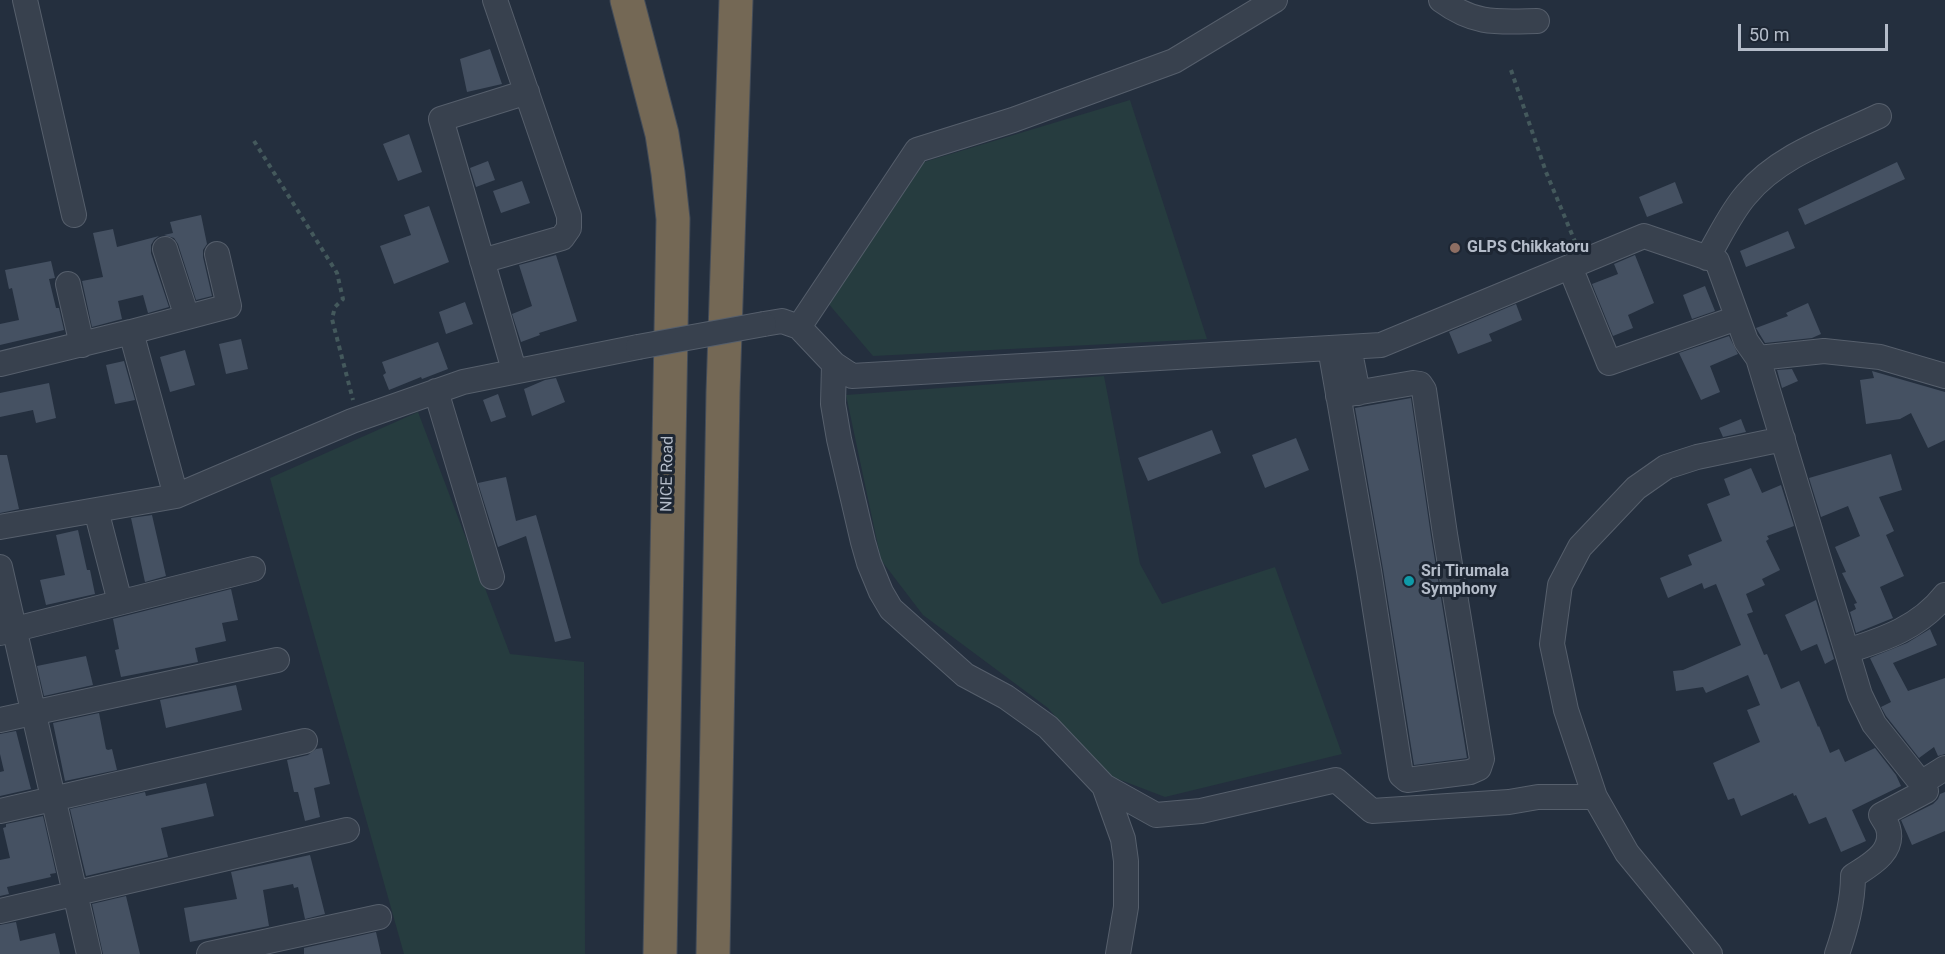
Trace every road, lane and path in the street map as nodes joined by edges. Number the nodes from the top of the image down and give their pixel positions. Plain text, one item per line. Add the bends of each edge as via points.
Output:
1 (25, 0) edge
2 (495, 0) edge
3 (627, 0) edge
4 (736, 0) edge
5 (1275, 0) edge
6 (1441, 0) edge
7 (1537, 21) dead end
8 (1511, 69) dead end
9 (527, 92) junction
10 (1879, 116) dead end
11 (255, 141) dead end
12 (74, 214) dead end
13 (165, 249) dead end
14 (217, 254) dead end
15 (1707, 258) junction
16 (482, 261) junction
17 (1577, 264) junction
18 (68, 284) dead end
19 (188, 318) junction
20 (1737, 318) junction
21 (799, 327) junction
22 (131, 332) junction
23 (82, 345) junction
24 (1339, 347) junction
25 (1758, 357) junction
26 (0, 364) edge
27 (834, 364) junction
28 (514, 370) junction
29 (1945, 376) edge
30 (436, 391) junction
31 (1348, 394) junction
32 (358, 418) junction
33 (1783, 439) junction
34 (176, 496) junction
35 (96, 510) junction
36 (0, 527) edge
37 (0, 567) edge
38 (253, 569) dead end
39 (492, 577) dead end
40 (1945, 595) edge
41 (120, 602) junction
42 (7, 632) edge
43 (1847, 651) junction
44 (278, 660) dead end
45 (33, 713) junction
46 (0, 720) edge
47 (305, 741) dead end
48 (1945, 768) edge
49 (1921, 783) junction
50 (1104, 786) junction
51 (1595, 797) junction
52 (54, 798) junction
53 (0, 812) edge
54 (347, 830) dead end
55 (75, 893) junction
56 (0, 911) edge
57 (379, 917) dead end
58 (89, 954) edge
59 (208, 954) edge
60 (660, 954) edge
61 (714, 954) edge
62 (1118, 954) edge
63 (1710, 954) edge
64 (1837, 954) edge

1 - 12 street
2 - 9 street
3 - 60 highway, NICE Road via 662,134 673,219
4 - 61 highway via 723,393
5 - 21 street via 1174,61 1013,120 917,150
6 - 7 street via 1457,12 1493,22
8 - 17 path
9 - 16 street via 569,216 568,228 562,237
9 - 16 street via 441,119
10 - 15 street via 1794,156 1767,174 1744,196
11 - 32 path via 337,273 344,299 332,319
13 - 19 street
14 - 19 street via 229,306
15 - 17 street via 1644,236
15 - 20 street via 1717,261
16 - 28 street
17 - 20 street via 1609,363
17 - 24 street via 1381,345
18 - 23 street
19 - 22 street
20 - 25 street
21 - 27 street
21 - 28 street, bridge via 782,321
22 - 23 street
22 - 34 street
23 - 26 street
24 - 27 street via 852,376
24 - 31 street
25 - 29 street via 1824,351 1880,357
25 - 33 street
27 - 50 street via 833,404 839,439 869,563 891,609 965,675 1006,697 1048,727
28 - 30 street
30 - 32 street
30 - 39 street
31 - 31 street via 1369,571 1401,776 1407,780 1470,772 1479,768 1482,759 1424,390 1413,383
32 - 34 street
33 - 43 street
33 - 51 street via 1666,467 1636,488 1580,547 1560,585 1552,644 1566,710
34 - 35 street
35 - 36 street
35 - 41 street
37 - 42 street
38 - 41 street
40 - 43 street via 1935,609 1908,628
41 - 42 street
42 - 45 street
43 - 49 street via 1860,695 1874,724
44 - 45 street
45 - 46 street
45 - 52 street
47 - 52 street
48 - 49 street
49 - 64 street via 1926,791 1881,815 1888,828 1888,842 1882,856 1854,876 1853,896
50 - 51 street via 1156,815 1201,811 1336,780 1372,811 1538,797
50 - 62 street via 1123,839 1126,861 1126,907
51 - 63 street via 1627,853
52 - 53 street
52 - 55 street
54 - 55 street
55 - 56 street
55 - 58 street
57 - 59 street

